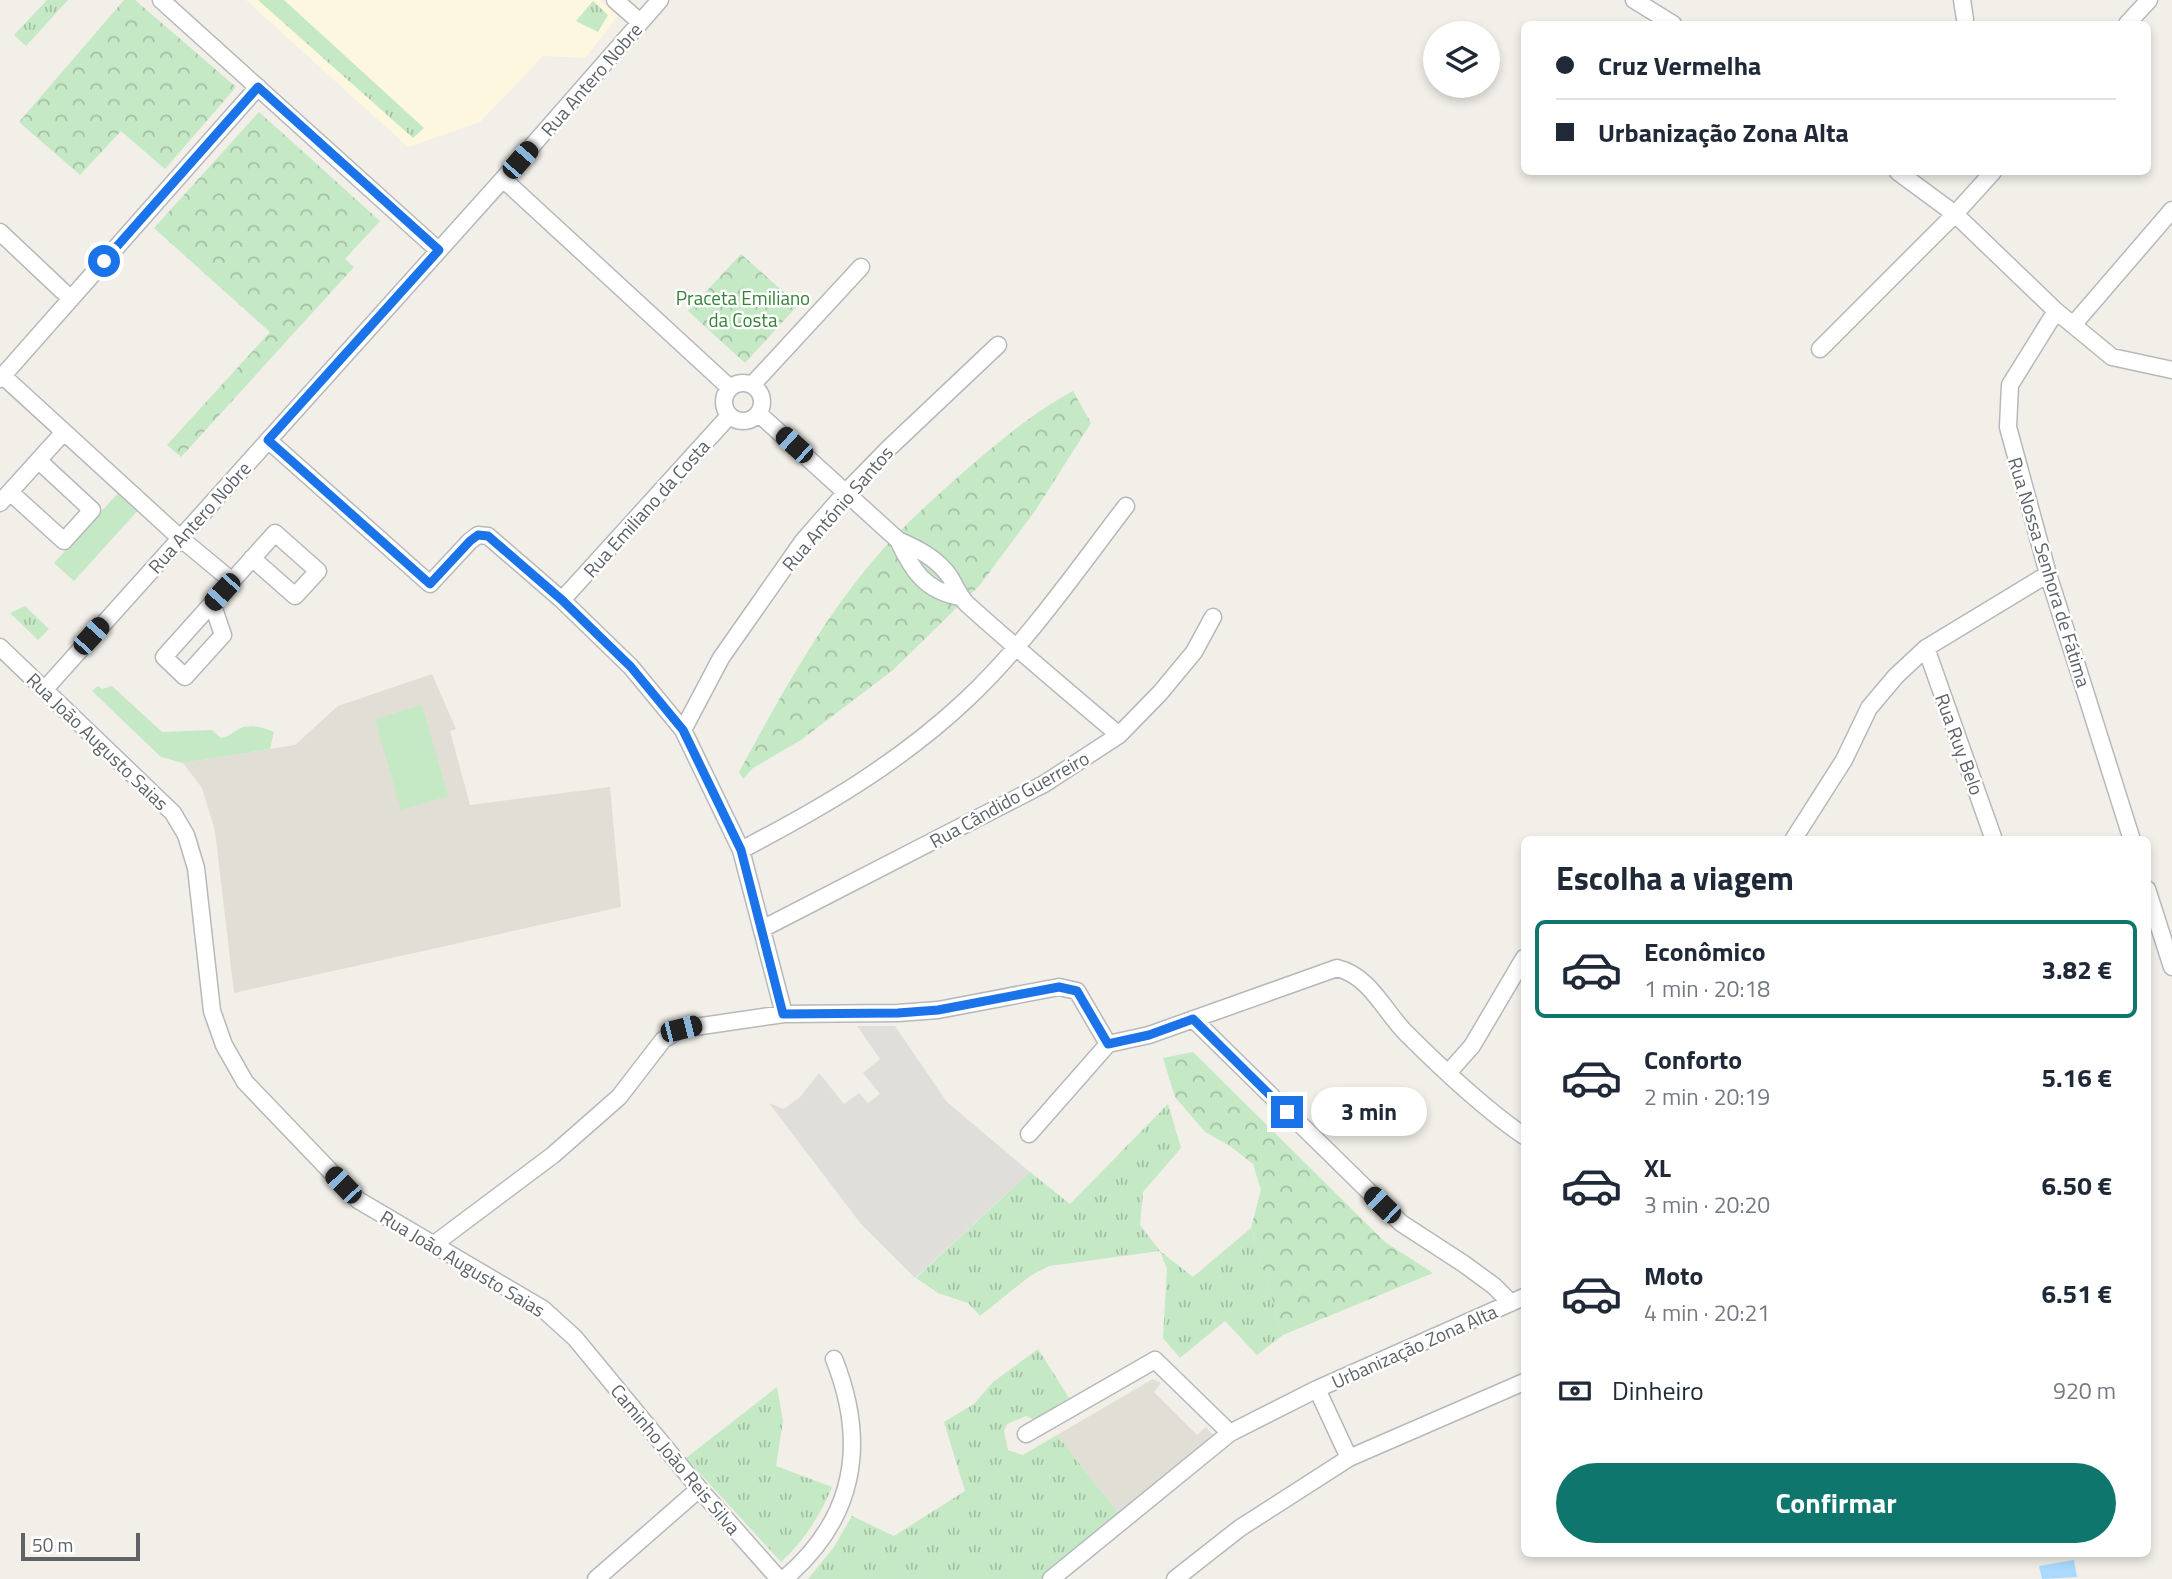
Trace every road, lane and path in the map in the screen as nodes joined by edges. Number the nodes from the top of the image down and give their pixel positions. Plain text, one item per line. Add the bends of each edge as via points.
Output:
1 (161, 0) edge
2 (615, 0) edge
3 (660, 0) edge
4 (1634, 0) edge
5 (1962, 0) edge
6 (2149, 0) edge
7 (1965, 19) dead end
8 (1668, 21) edge
9 (2130, 21) edge
10 (640, 22) junction
11 (258, 87) junction
12 (1902, 175) edge
13 (1990, 175) edge
14 (503, 179) junction
15 (2172, 210) edge
16 (1955, 214) junction
17 (0, 232) edge
18 (439, 250) junction
19 (861, 267) dead end
20 (71, 299) junction
21 (2056, 311) junction
22 (2073, 325) junction
23 (998, 345) dead end
24 (1820, 349) dead end
25 (2172, 370) edge
26 (1, 378) edge
27 (752, 385) junction
28 (730, 388) junction
29 (759, 414) junction
30 (729, 416) junction
31 (64, 433) junction
32 (268, 440) junction
33 (39, 461) junction
34 (846, 492) junction
35 (5, 498) edge
36 (1126, 506) dead end
37 (179, 537) junction
38 (898, 540) junction
39 (252, 558) dead end
40 (2048, 574) junction
41 (232, 581) junction
42 (960, 597) junction
43 (562, 600) junction
44 (212, 603) dead end
45 (1213, 617) dead end
46 (0, 647) edge
47 (1014, 647) junction
48 (1926, 648) junction
49 (45, 689) junction
50 (683, 730) junction
51 (1119, 735) junction
52 (1796, 836) edge
53 (1993, 836) edge
54 (2131, 836) edge
55 (741, 850) junction
56 (2151, 901) edge
57 (762, 929) junction
58 (1521, 963) edge
59 (2172, 967) edge
60 (783, 1014) junction
61 (1193, 1019) junction
62 (1108, 1044) junction
63 (1448, 1073) junction
64 (1029, 1134) dead end
65 (1521, 1134) edge
66 (433, 1245) junction
67 (1518, 1300) edge
68 (575, 1338) joint
69 (834, 1359) dead end
70 (1521, 1383) edge
71 (1317, 1389) junction
72 (1230, 1433) junction
73 (1026, 1434) dead end
74 (1349, 1458) junction
75 (699, 1489) junction
76 (596, 1579) edge
77 (781, 1579) edge
78 (1051, 1579) edge
79 (1175, 1579) edge

1 - 11 street
2 - 10 street
3 - 10 street, Rua Antero Nobre
4 - 8 street
5 - 7 street
6 - 9 street
10 - 14 street, Rua Antero Nobre
11 - 18 street
11 - 20 street
12 - 16 street
13 - 16 street
14 - 18 street, Rua Antero Nobre
14 - 28 street
15 - 22 street
16 - 21 street
16 - 24 street
17 - 20 street
18 - 32 street, Rua Antero Nobre
19 - 27 street
20 - 26 street
21 - 22 street
21 - 40 street, Rua Nossa Senhora de Fátima via 2010,386 2008,427
22 - 25 street via 2112,357
23 - 34 street, Rua António Santos
26 - 31 street
27 - 28 street
27 - 29 street via 761,395
28 - 30 street via 724,405
29 - 30 street via 741,422
29 - 34 street
30 - 43 street, Rua Emiliano da Costa
31 - 33 street
31 - 37 street
32 - 37 street, Rua Antero Nobre
32 - 43 street via 430,584 470,541 478,535 488,536
33 - 35 street
33 - 35 street via 92,510 64,541
34 - 38 street
34 - 50 street, Rua António Santos via 759,602 721,658
36 - 47 street
37 - 41 street
37 - 49 street, Rua Antero Nobre
38 - 42 street via 939,563
38 - 42 street via 921,578 946,595
39 - 41 street
40 - 48 street
40 - 54 street, Rua Nossa Senhora de Fátima
41 - 44 street
42 - 47 street
43 - 50 street via 631,667
45 - 51 street, Rua Cândido Guerreiro via 1194,652
46 - 49 street, Rua João Augusto Saias
47 - 51 street
47 - 55 street via 967,699 888,764 814,812
48 - 52 street via 1869,708 1844,760
48 - 53 street, Rua Ruy Belo
49 - 66 street, Rua João Augusto Saias via 173,813 186,835 196,868 212,1011 245,1082 358,1200
50 - 55 street
51 - 57 street, Rua Cândido Guerreiro via 1044,784
55 - 57 street
56 - 59 street
57 - 60 street
58 - 63 street via 1472,1046
60 - 62 street via 938,1010 1059,987 1077,991
60 - 66 street via 698,1025 663,1040 619,1097 554,1155
61 - 62 street
61 - 63 street via 1337,968 1360,978 1403,1031
61 - 67 street, Urbanização Zona Alta via 1401,1223
62 - 64 street
63 - 65 street
66 - 68 street, Rua João Augusto Saias via 543,1309
67 - 71 street, Urbanização Zona Alta
68 - 75 street, Caminho João Reis Silva
69 - 77 street via 846,1389 852,1467 841,1506 817,1544
70 - 74 street
71 - 72 street, Urbanização Zona Alta
71 - 74 street, Urbanização Zona Alta
72 - 73 street via 1155,1360
72 - 78 street, Urbanização Zona Alta
74 - 79 street via 1240,1528
75 - 76 street
75 - 77 street, Caminho João Reis Silva

